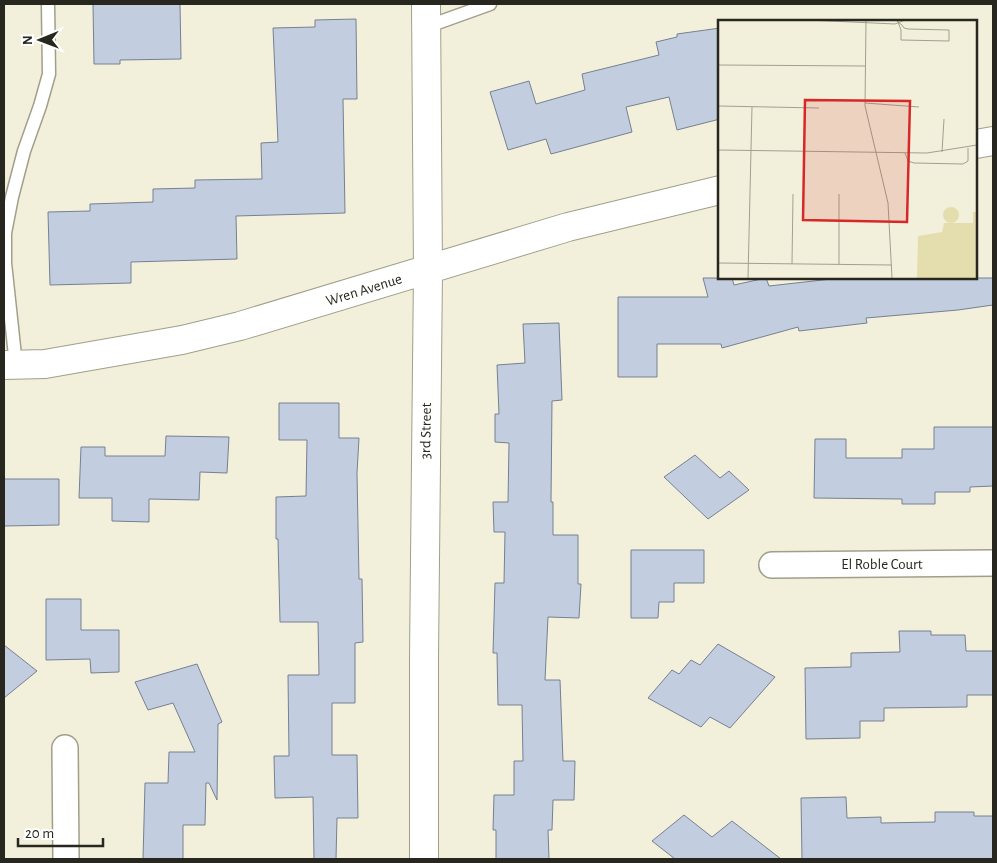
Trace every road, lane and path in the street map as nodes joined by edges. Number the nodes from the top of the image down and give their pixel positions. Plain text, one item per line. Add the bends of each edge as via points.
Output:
1 (48, 4) edge
2 (490, 4) edge
3 (426, 15) edge
4 (993, 141) edge
5 (977, 144) edge
6 (718, 190) edge
7 (428, 270) junction
8 (10, 365) edge
9 (993, 563) edge
10 (772, 565) dead end
11 (64, 748) dead end
12 (66, 859) edge
13 (424, 859) edge

1 - 8 lane via 48,74 24,151 5,232
2 - 3 lane
3 - 7 street, 3rd Street
4 - 5 street
6 - 7 street, Wren Avenue via 568,227
7 - 8 street, Wren Avenue via 182,340 45,364
7 - 13 street, 3rd Street
9 - 10 street, El Roble Court
11 - 12 street

